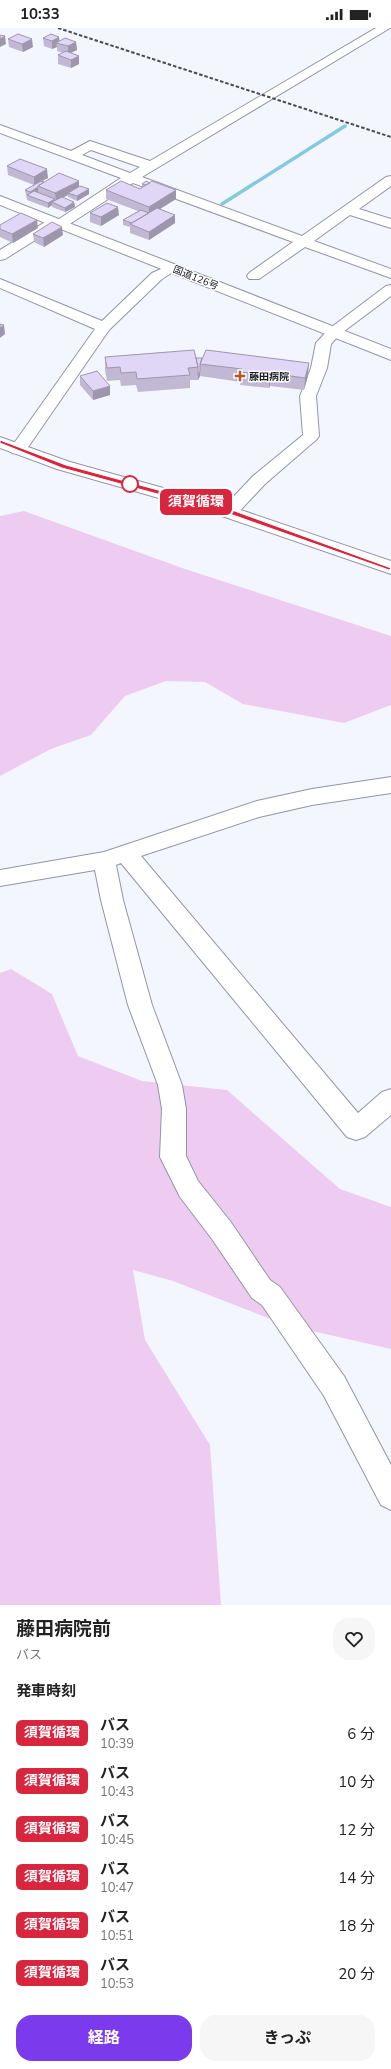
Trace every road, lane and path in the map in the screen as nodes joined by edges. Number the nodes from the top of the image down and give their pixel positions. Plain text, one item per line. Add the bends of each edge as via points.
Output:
1 (384, 28) edge
2 (0, 129) edge
3 (71, 156) junction
4 (150, 166) junction
5 (131, 178) junction
6 (391, 180) edge
7 (0, 200) edge
8 (349, 210) junction
9 (58, 223) junction
10 (391, 224) edge
11 (304, 241) junction
12 (0, 256) edge
13 (172, 268) junction
14 (391, 274) edge
15 (254, 276) dead end
16 (0, 283) edge
17 (391, 289) edge
18 (104, 327) junction
19 (334, 332) junction
20 (391, 355) edge
21 (0, 442) edge
22 (18, 449) junction
23 (229, 512) junction
24 (391, 568) edge
25 (391, 785) edge
26 (115, 856) junction
27 (0, 878) edge
28 (391, 1100) edge
29 (391, 1495) edge

1 - 4 street
2 - 3 street
3 - 4 street via 90,145
3 - 5 street
4 - 5 street
5 - 9 street
5 - 11 street
6 - 8 street
7 - 9 main road, 国道126号
8 - 10 street
8 - 11 street
9 - 12 street
9 - 13 main road, 国道126号
11 - 14 street
11 - 15 street
13 - 18 street via 157,276
13 - 19 main road, 国道126号
16 - 18 street
17 - 19 street
18 - 22 street
19 - 20 main road, 国道126号
19 - 23 street via 324,343 321,363 308,396 310,436 259,480
21 - 22 main road
22 - 23 main road via 64,467
23 - 24 main road
25 - 26 street via 312,797 256,809
26 - 27 street
26 - 28 street via 356,1129
26 - 29 street via 112,900 140,1005 170,1085 174,1109 173,1157 189,1189 334,1386

